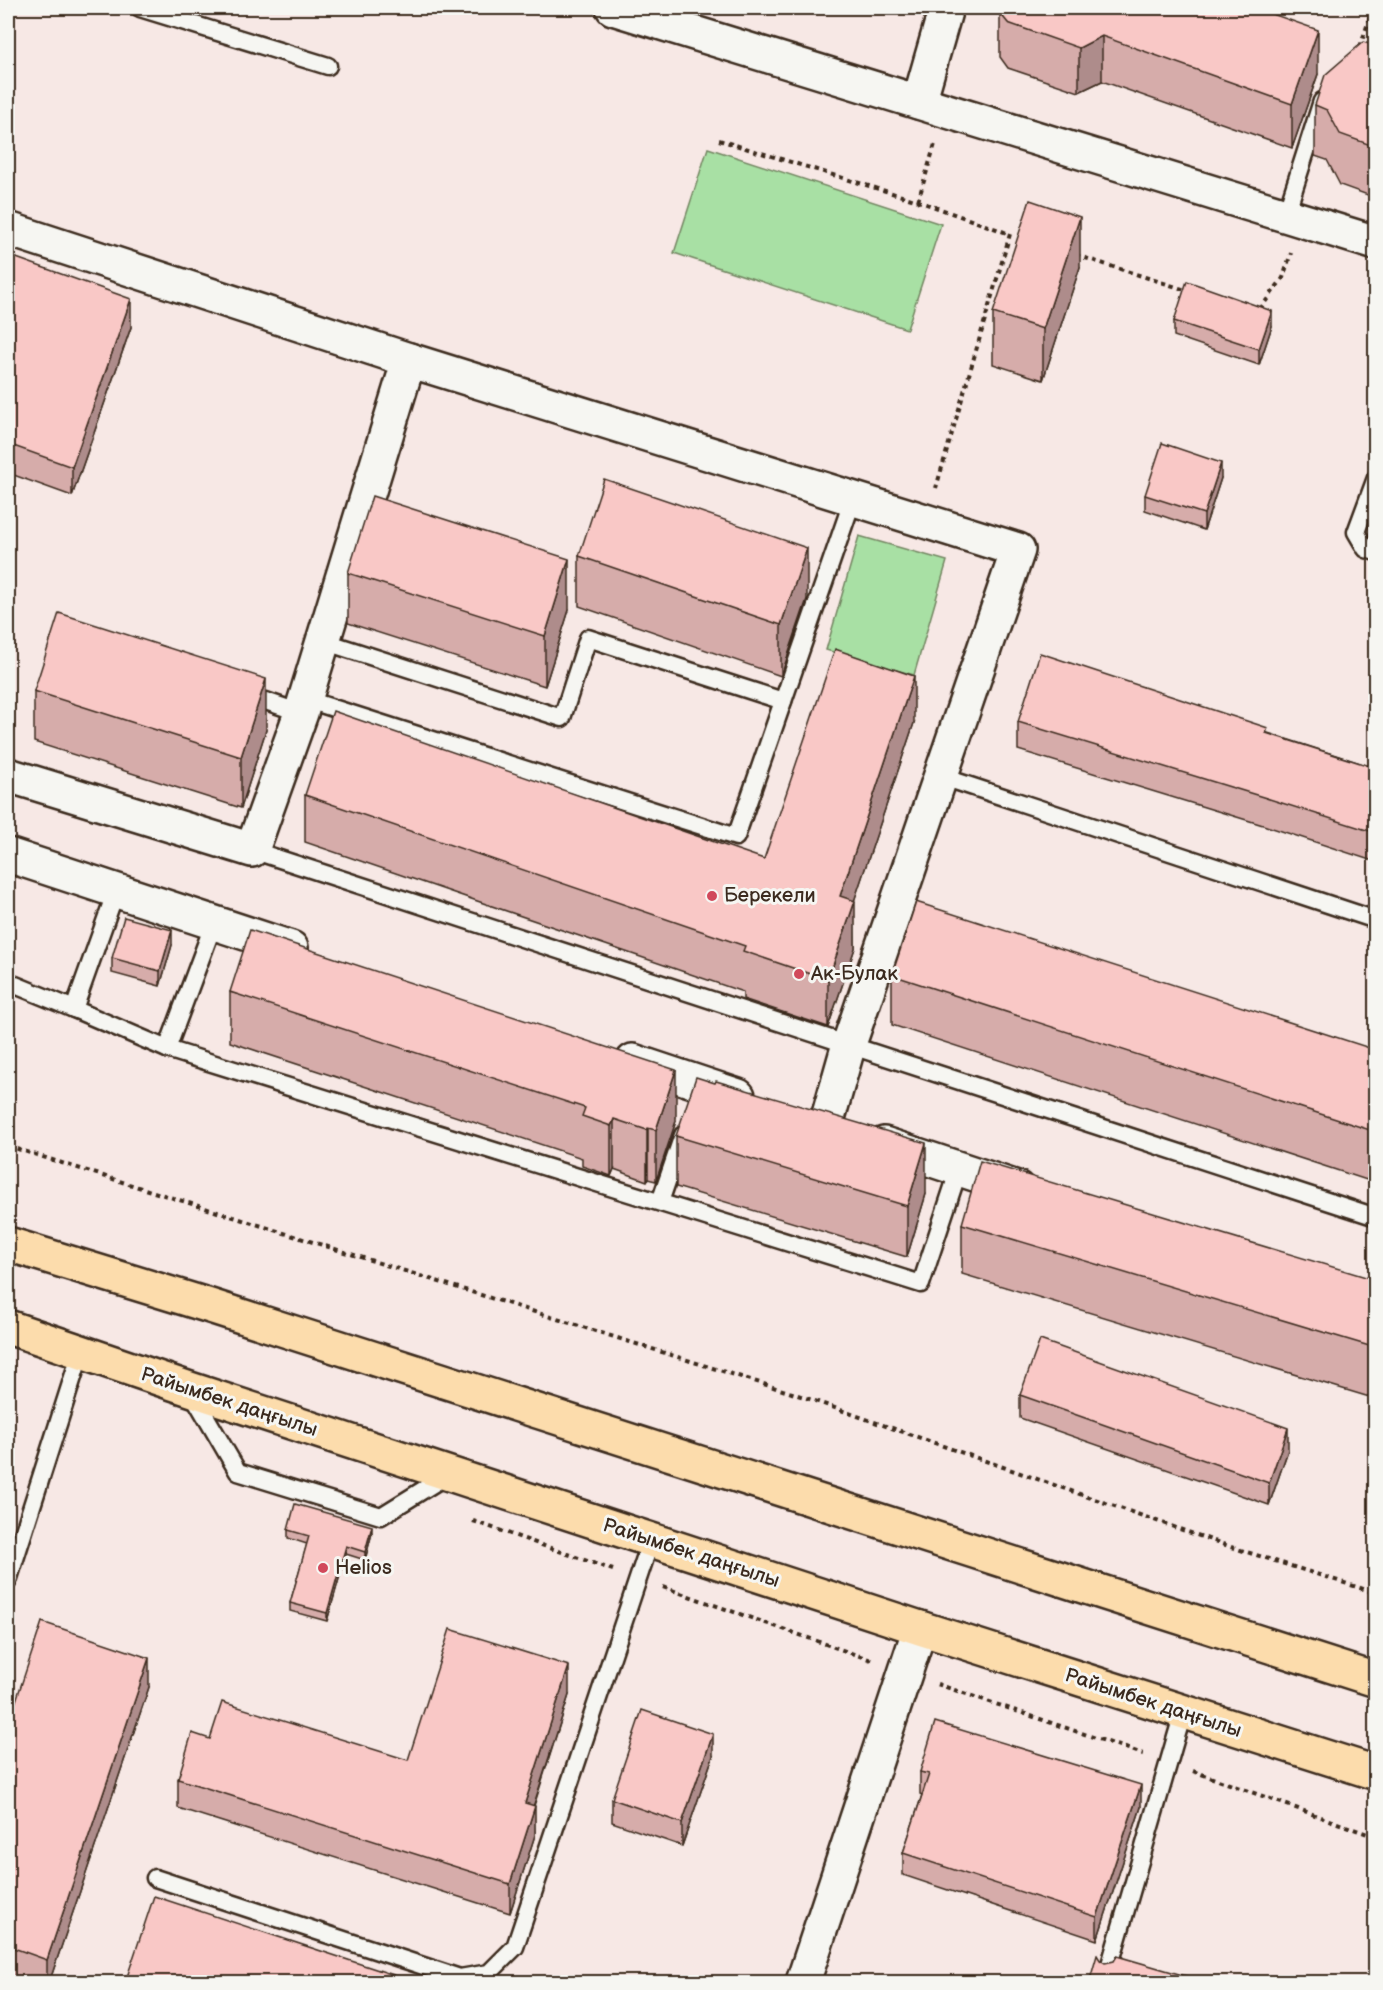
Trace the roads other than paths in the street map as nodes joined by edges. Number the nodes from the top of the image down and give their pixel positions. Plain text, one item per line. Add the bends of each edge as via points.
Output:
1 (140, 8) edge
2 (613, 8) edge
3 (946, 8) edge
4 (647, 13) edge
5 (328, 66) dead end
6 (1327, 86) edge
7 (932, 106) junction
8 (1286, 214) junction
9 (8, 229) edge
10 (1376, 243) edge
11 (409, 360) junction
12 (1376, 478) edge
13 (852, 499) junction
14 (1376, 552) edge
15 (323, 641) junction
16 (233, 690) edge
17 (783, 701) junction
18 (303, 706) junction
19 (8, 775) edge
20 (940, 776) junction
21 (252, 850) junction
22 (8, 855) edge
23 (116, 891) junction
24 (1376, 920) edge
25 (214, 923) junction
26 (316, 956) edge
27 (8, 982) edge
28 (74, 1009) junction
29 (849, 1044) junction
30 (168, 1049) junction
31 (610, 1053) edge
32 (763, 1104) edge
33 (795, 1114) edge
34 (689, 1116) edge
35 (826, 1125) junction
36 (959, 1168) junction
37 (1049, 1199) edge
38 (660, 1202) junction
39 (1376, 1217) edge
40 (8, 1244) edge
41 (8, 1327) edge
42 (81, 1352) junction
43 (190, 1389) junction
44 (450, 1474) junction
45 (651, 1540) junction
46 (8, 1581) edge
47 (920, 1628) junction
48 (1376, 1680) edge
49 (1183, 1713) junction
50 (1376, 1773) edge
51 (155, 1878) dead end
52 (1107, 1975) edge
53 (803, 1983) edge

1 - 5 lane
2 - 4 street
3 - 7 street
4 - 7 street
6 - 8 lane
7 - 8 street
8 - 10 street
9 - 11 street
11 - 13 street
11 - 15 street
12 - 14 lane via 1356,532 1366,549
13 - 17 lane
13 - 20 street via 1018,550
15 - 17 lane via 562,718 588,638
15 - 18 street
16 - 18 lane
17 - 18 lane via 736,837
18 - 21 street
19 - 21 street
20 - 24 lane
20 - 29 street
21 - 29 lane
22 - 23 street
23 - 25 street
23 - 28 lane
25 - 26 street
25 - 30 lane
27 - 28 lane
28 - 30 lane
29 - 35 street
29 - 39 lane
30 - 38 lane
31 - 32 street via 699,1089
33 - 35 street
34 - 38 lane
35 - 36 street
36 - 37 street
36 - 38 lane via 921,1284
40 - 48 highway
41 - 42 highway, Райымбек даңғылы
42 - 43 highway, Райымбек даңғылы
42 - 46 lane
43 - 44 highway, Райымбек даңғылы
43 - 44 lane via 238,1472 381,1516
44 - 45 highway, Райымбек даңғылы
45 - 47 highway, Райымбек даңғылы
45 - 51 lane via 514,1947 489,1973 460,1978
47 - 49 highway, Райымбек даңғылы
47 - 53 street
49 - 50 highway, Райымбек даңғылы
49 - 52 lane

